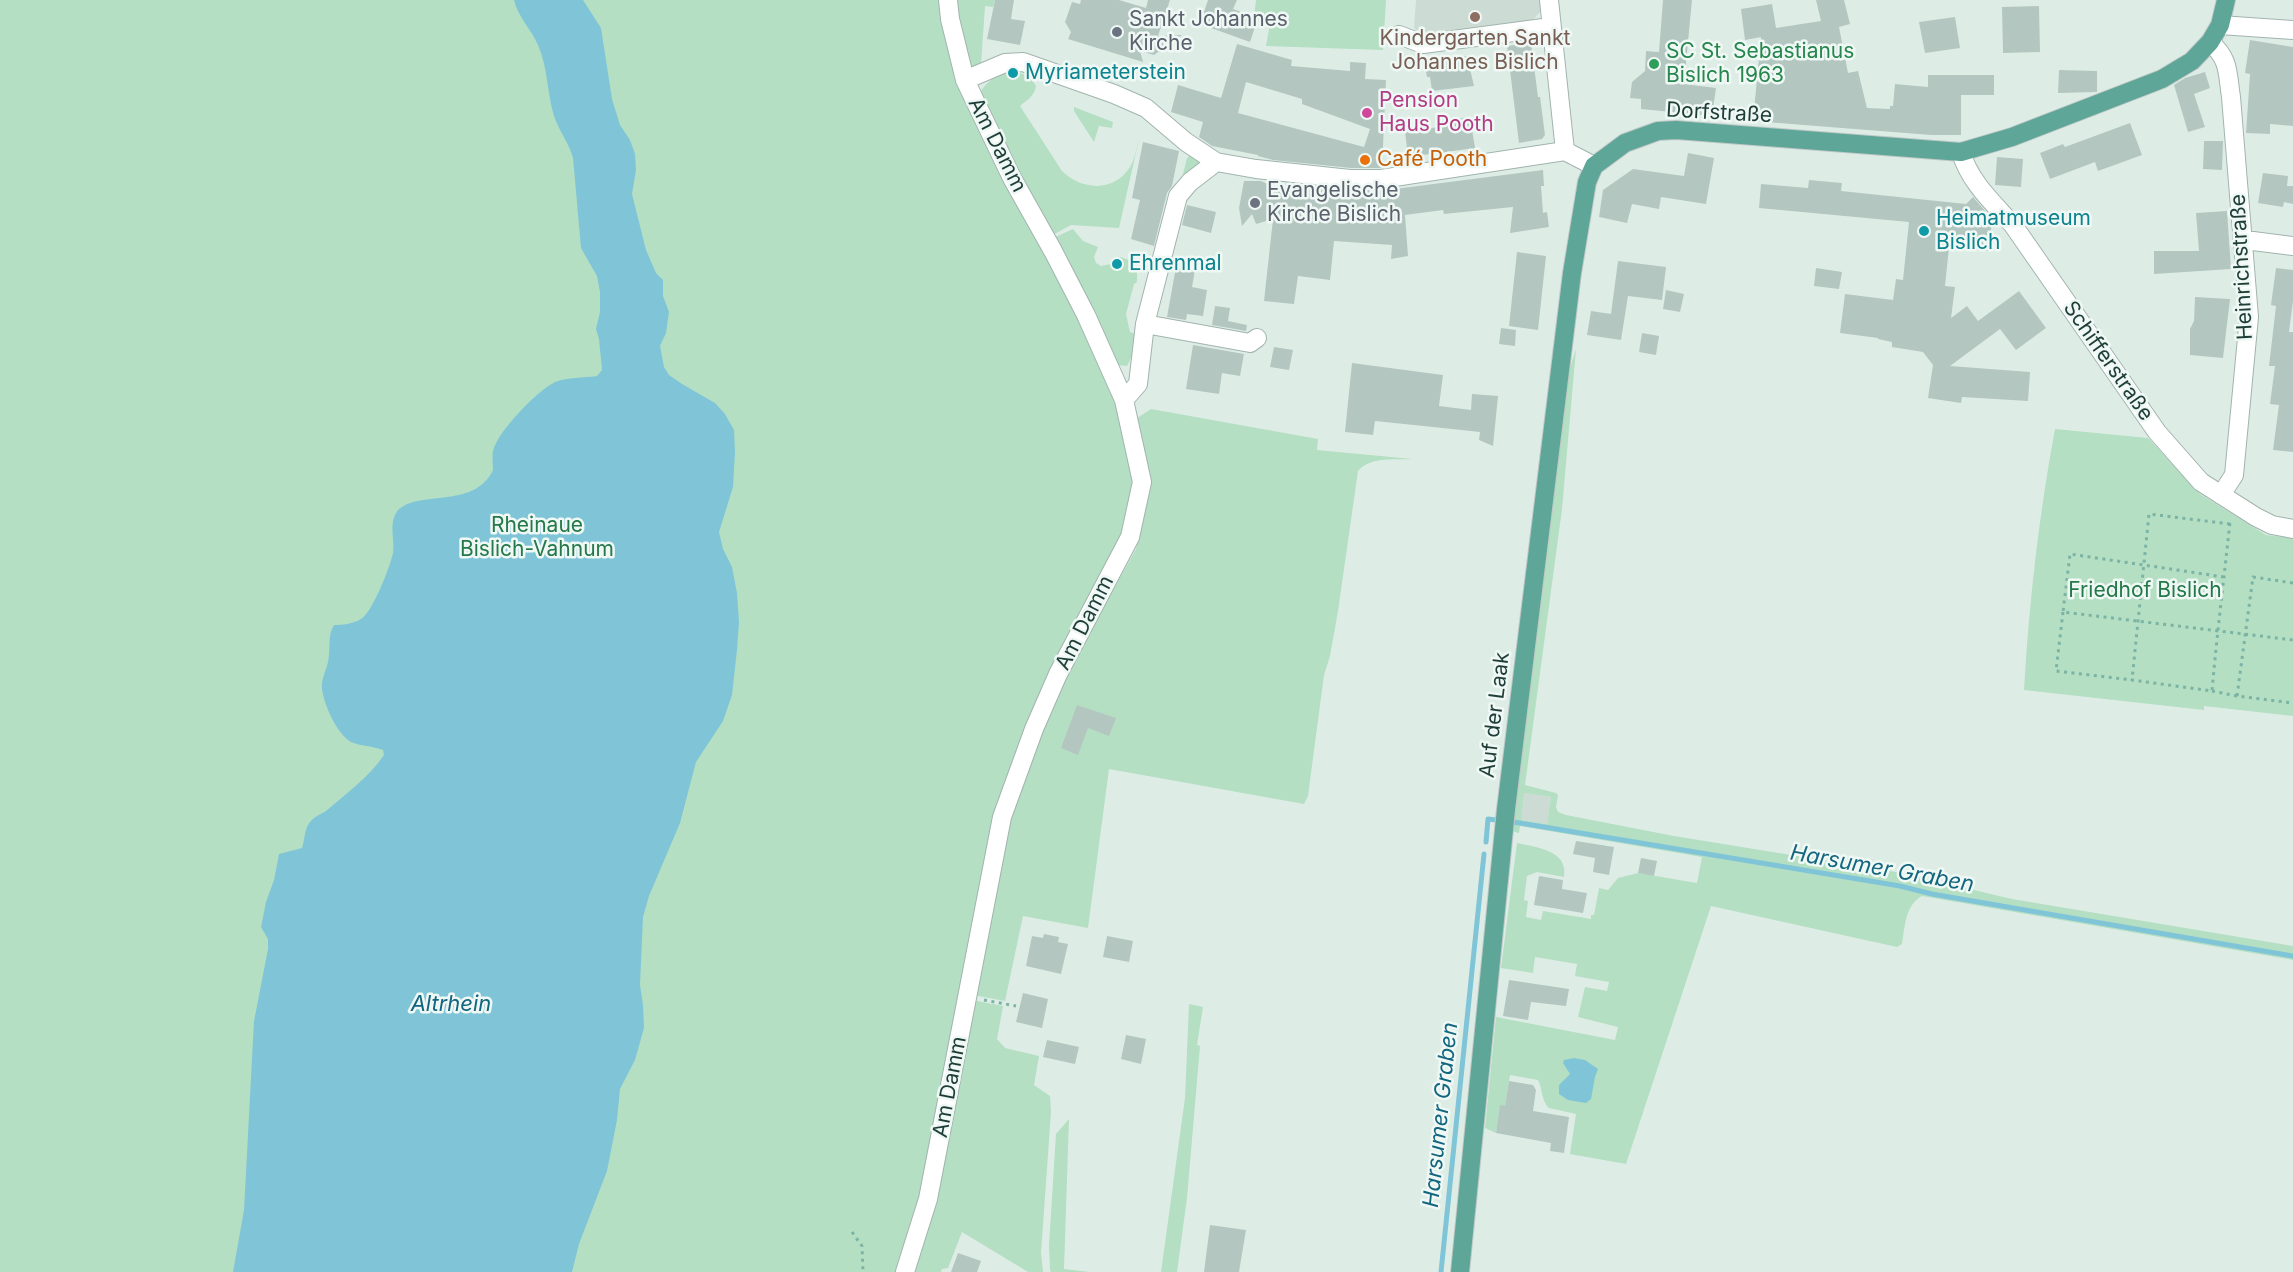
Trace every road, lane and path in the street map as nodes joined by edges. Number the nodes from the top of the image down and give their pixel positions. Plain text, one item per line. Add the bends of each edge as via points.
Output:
1 (948, 0) edge
2 (1549, 0) edge
3 (2226, 0) edge
4 (2220, 25) junction
5 (1551, 27) junction
6 (2293, 30) edge
7 (1399, 35) dead end
8 (2210, 42) junction
9 (965, 80) junction
10 (1565, 151) junction
11 (1961, 152) junction
12 (1216, 162) junction
13 (1594, 166) junction
14 (2244, 242) junction
15 (2293, 246) edge
16 (1145, 324) junction
17 (1257, 338) dead end
18 (1124, 400) junction
19 (2226, 498) junction
20 (2230, 524) junction
21 (2293, 529) edge
22 (2143, 564) junction
23 (2224, 577) junction
24 (2293, 583) edge
25 (2062, 612) junction
26 (2138, 620) junction
27 (2217, 630) junction
28 (2245, 634) junction
29 (2293, 640) edge
30 (2132, 680) junction
31 (2212, 691) junction
32 (2237, 696) junction
33 (2293, 703) edge
34 (967, 998) junction
35 (1016, 1006) dead end
36 (852, 1232) dead end
37 (863, 1272) edge
38 (905, 1272) edge
39 (1460, 1272) edge

1 - 9 street, Am Damm
2 - 5 street
3 - 4 main road, Dorfstraße
4 - 6 street
4 - 8 main road, Dorfstraße
5 - 7 street via 1424,44
5 - 10 street
8 - 11 main road, Dorfstraße via 2192,61 2162,79 2012,137
8 - 14 street, Heinrichstraße via 2222,52 2226,63
9 - 12 street via 1005,63 1023,62 1146,108
9 - 18 street, Am Damm via 1012,178 1086,315
10 - 12 street via 1381,179 1338,178
10 - 13 street
11 - 13 main road, Dorfstraße via 1658,131 1625,142
11 - 19 street, Schifferstraße via 1965,168 2013,225 2157,432 2201,482
12 - 16 street via 1178,196
13 - 39 main road, Auf der Laak via 1587,182 1572,273 1506,809
14 - 15 street
14 - 19 street, Heinrichstraße via 2249,316 2234,475
16 - 17 street via 1250,343
16 - 18 street via 1138,384
18 - 34 street, Am Damm via 1142,482 1130,537 1058,674 1002,817
19 - 20 path
19 - 21 street, Schifferstraße via 2272,525
20 - 22 path via 2149,514
20 - 23 path
22 - 23 path
22 - 25 path via 2070,554
22 - 26 path
23 - 27 path
24 - 28 path via 2253,577
25 - 26 path
25 - 30 path via 2056,671
26 - 27 path
26 - 30 path
27 - 28 path
27 - 31 path
28 - 29 path
28 - 32 path
30 - 31 path
31 - 32 path
32 - 33 path
34 - 35 path
34 - 38 street, Am Damm via 928,1199
36 - 37 path via 862,1246

